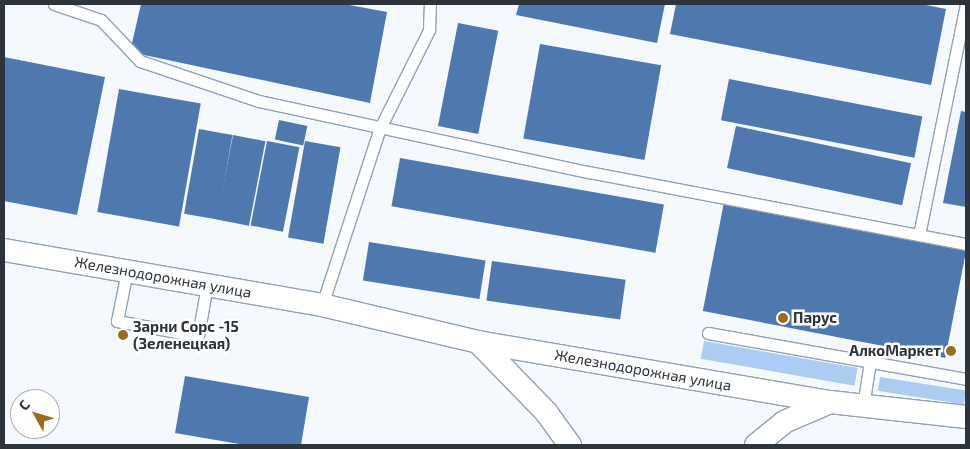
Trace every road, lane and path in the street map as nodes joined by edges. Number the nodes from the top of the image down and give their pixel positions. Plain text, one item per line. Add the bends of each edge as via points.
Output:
1 (54, 4) edge
2 (430, 4) edge
3 (966, 4) edge
4 (380, 128) junction
5 (919, 235) junction
6 (966, 244) edge
7 (4, 250) edge
8 (127, 271) junction
9 (208, 285) junction
10 (322, 305) junction
11 (708, 333) dead end
12 (478, 342) junction
13 (870, 362) junction
14 (966, 379) edge
15 (830, 402) junction
16 (863, 406) junction
17 (966, 417) edge
18 (570, 445) edge
19 (756, 445) edge

1 - 4 lane via 101,20 140,61 260,101
2 - 4 lane via 429,30
3 - 5 lane
4 - 5 lane
4 - 10 lane
5 - 6 lane
7 - 8 street, Железнодорожная улица
8 - 9 street, Железнодорожная улица
8 - 9 lane via 117,321 198,336
9 - 10 street, Железнодорожная улица
10 - 12 street, Железнодорожная улица
11 - 13 lane
12 - 15 street, Железнодорожная улица
12 - 18 street via 546,412
13 - 14 lane
13 - 16 lane
15 - 16 street, Железнодорожная улица
15 - 19 street via 784,422
16 - 17 street, Железнодорожная улица

